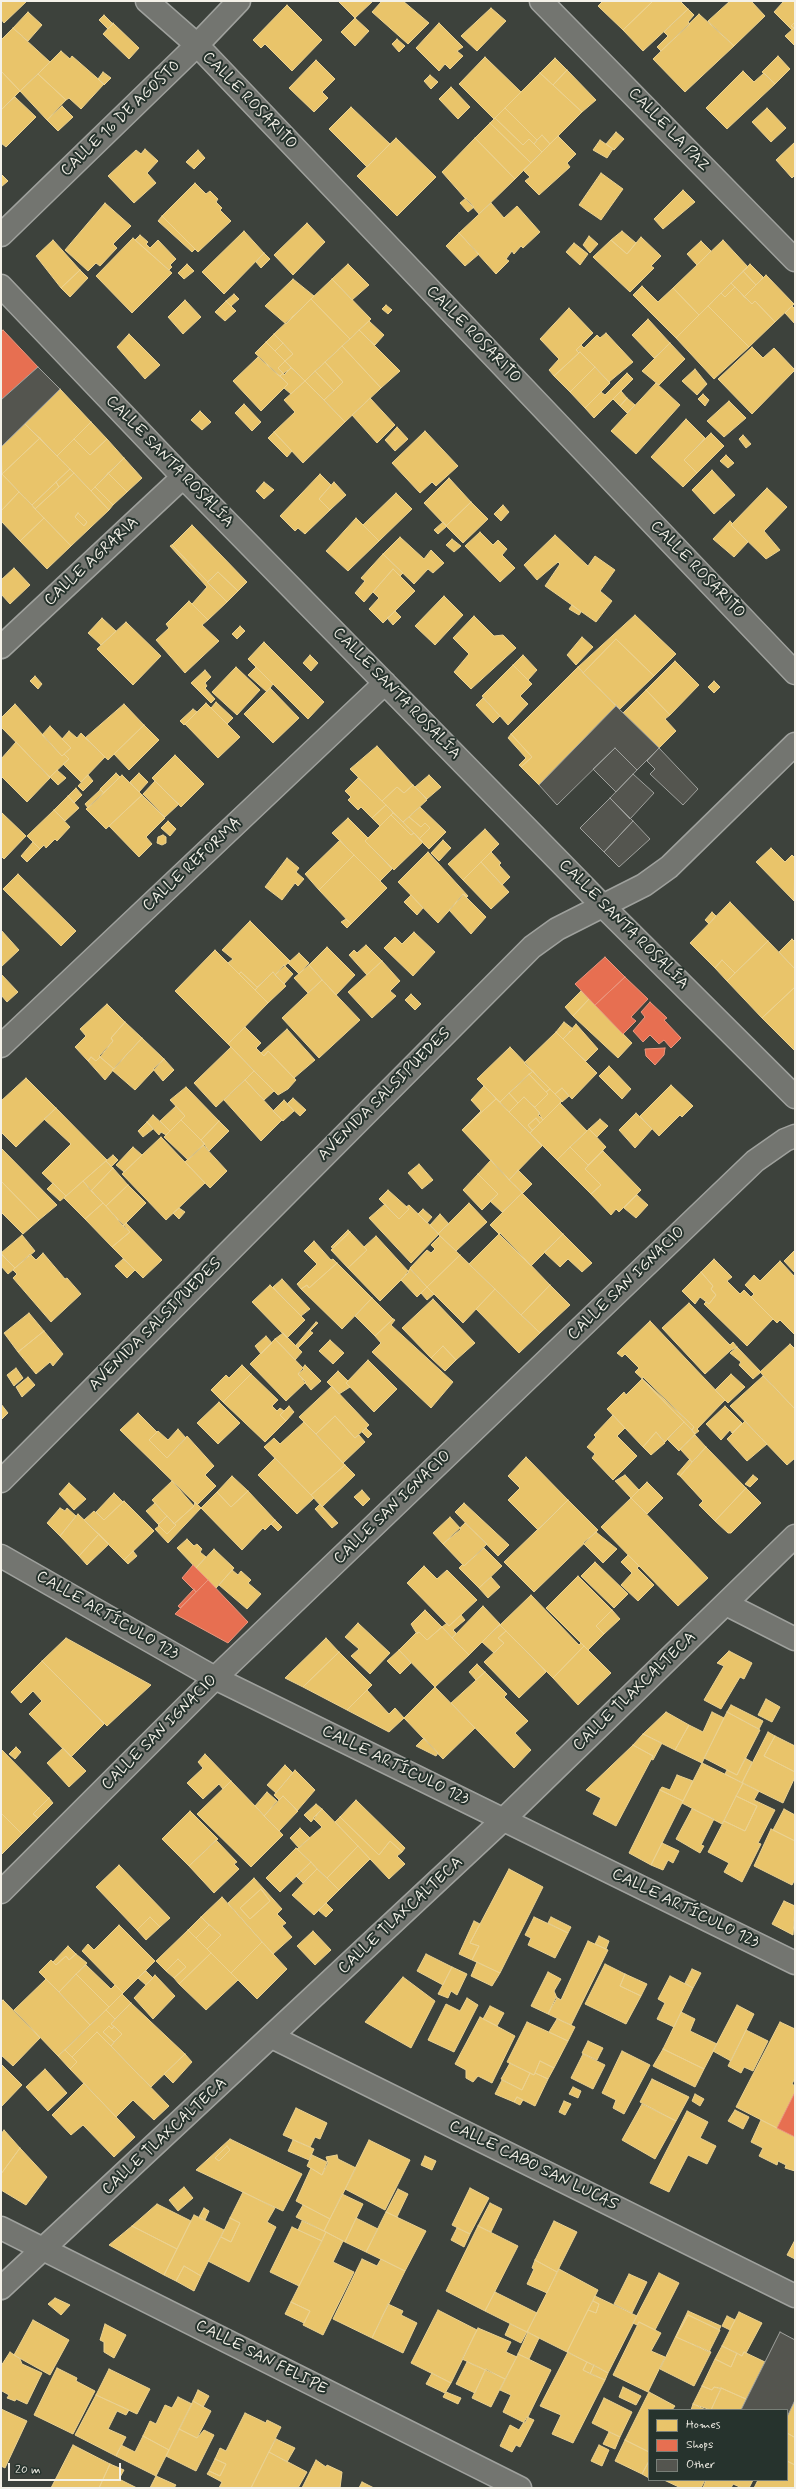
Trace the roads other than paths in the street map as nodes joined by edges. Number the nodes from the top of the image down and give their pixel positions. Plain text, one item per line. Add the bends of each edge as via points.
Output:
1 (148, 1) edge
2 (240, 1) edge
3 (541, 1) edge
4 (197, 45) junction
5 (1, 235) edge
6 (795, 260) edge
7 (1, 286) edge
8 (183, 477) junction
9 (1, 647) edge
10 (795, 673) edge
11 (386, 683) junction
12 (795, 744) edge
13 (602, 905) junction
14 (1, 1046) edge
15 (795, 1097) edge
16 (795, 1136) edge
17 (1, 1481) edge
18 (795, 1536) edge
19 (1, 1556) edge
20 (726, 1604) junction
21 (795, 1639) edge
22 (215, 1678) junction
23 (504, 1819) junction
24 (1, 1892) edge
25 (795, 1963) edge
26 (272, 2037) junction
27 (1, 2228) edge
28 (45, 2249) junction
29 (1, 2288) edge
30 (795, 2296) edge
31 (520, 2488) edge

1 - 4 street, CALLE ROSARITO
2 - 4 street, CALLE 16 DE AGOSTO
3 - 6 street, CALLE LA PAZ
4 - 5 street, CALLE 16 DE AGOSTO
4 - 10 street, CALLE ROSARITO
7 - 8 street, CALLE SANTA ROSALÍA
8 - 9 street, CALLE AGRARIA
8 - 11 street, CALLE SANTA ROSALÍA
11 - 13 street, CALLE SANTA ROSALÍA
11 - 14 street, CALLE REFORMA
12 - 13 street, AVENIDA SALSIPUEDES via 669,867 644,885
13 - 15 street, CALLE SANTA ROSALÍA
13 - 17 street, AVENIDA SALSIPUEDES via 557,929 532,947
16 - 22 street, CALLE SAN IGNACIO via 755,1161
18 - 20 street, CALLE TLAXCALTECA
19 - 22 street, CALLE ARTÍCULO 123
20 - 21 street
20 - 23 street, CALLE TLAXCALTECA
22 - 23 street, CALLE ARTÍCULO 123
22 - 24 street, CALLE SAN IGNACIO
23 - 25 street, CALLE ARTÍCULO 123
23 - 26 street, CALLE TLAXCALTECA
26 - 28 street, CALLE TLAXCALTECA
26 - 30 street, CALLE CABO SAN LUCAS
27 - 28 street, CALLE SAN FELIPE
28 - 29 street, CALLE TLAXCALTECA
28 - 31 street, CALLE SAN FELIPE

